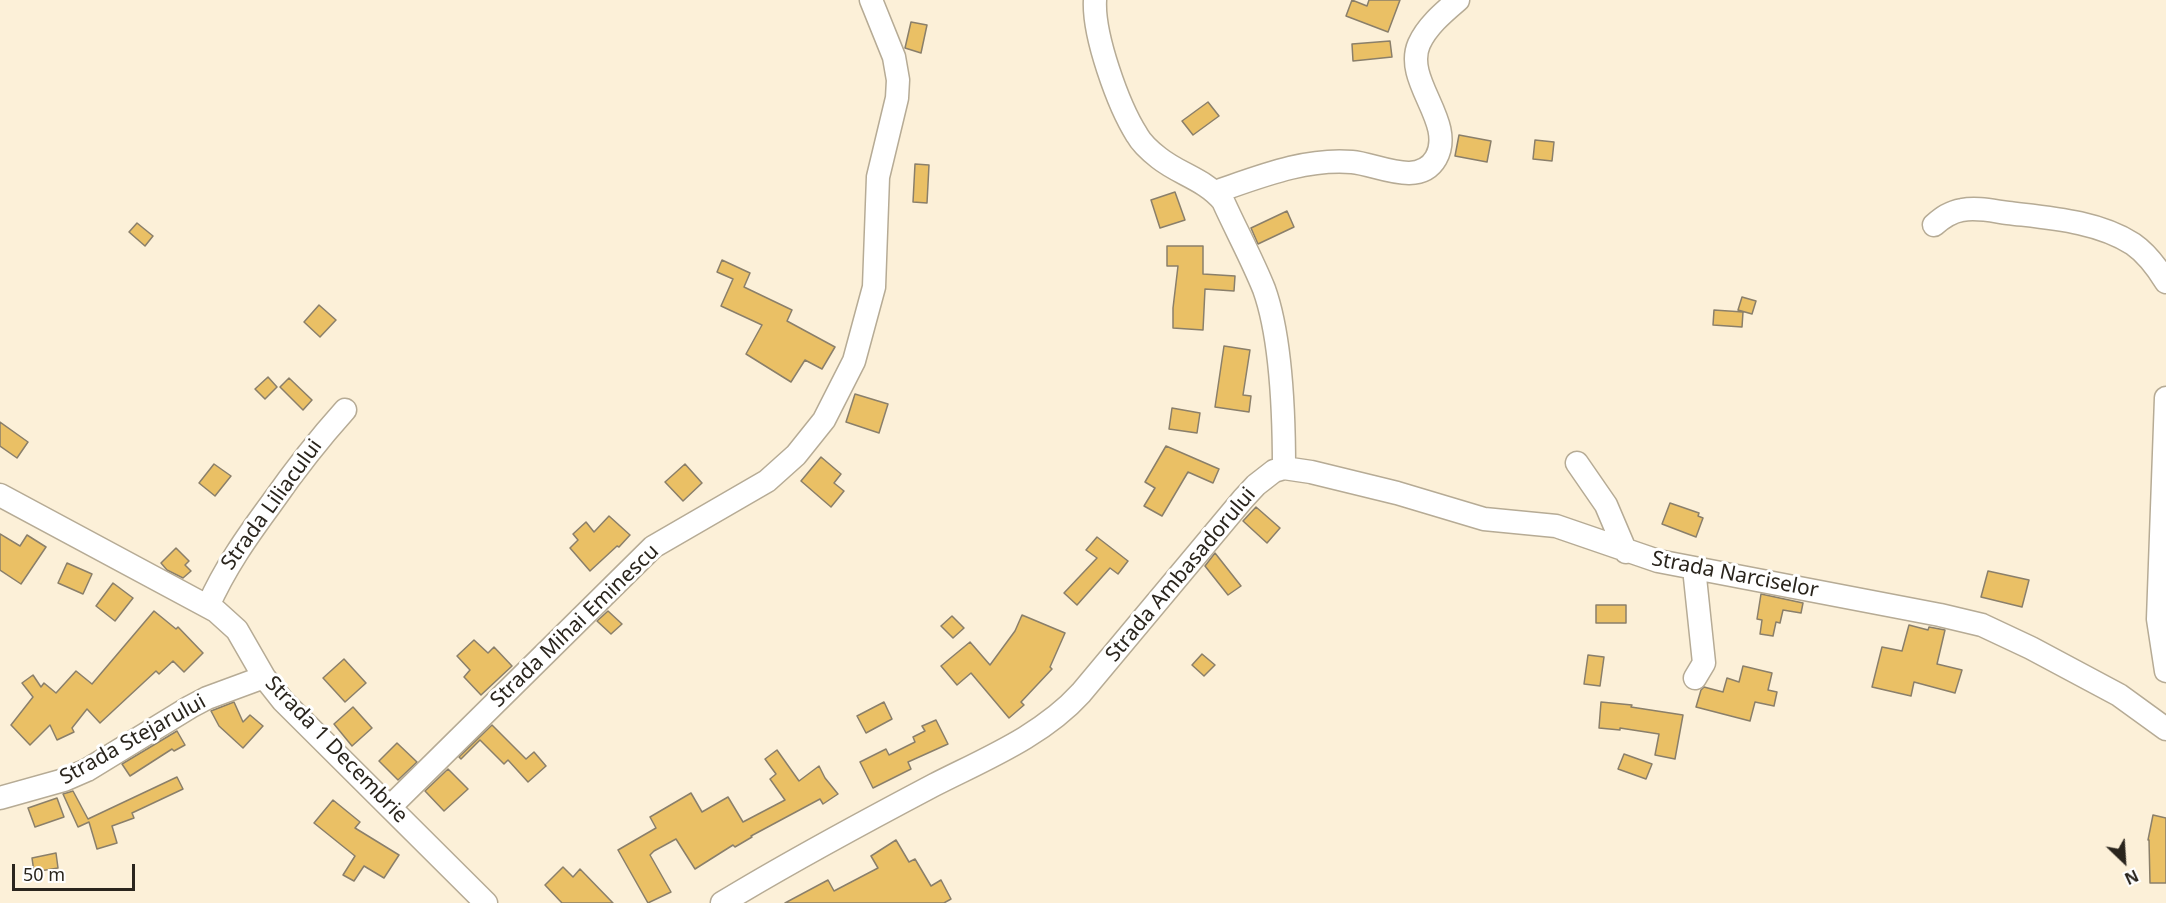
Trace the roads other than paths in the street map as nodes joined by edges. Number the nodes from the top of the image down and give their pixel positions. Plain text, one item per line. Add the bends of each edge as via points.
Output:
1 (871, 0) edge
2 (1095, 0) edge
3 (1458, 0) edge
4 (1215, 192) junction
5 (1934, 225) dead end
6 (2166, 282) edge
7 (2166, 398) edge
8 (345, 410) dead end
9 (1577, 463) dead end
10 (1284, 468) junction
11 (0, 495) edge
12 (1626, 552) junction
13 (1694, 568) junction
14 (208, 606) junction
15 (2166, 671) edge
16 (264, 677) junction
17 (1695, 678) dead end
18 (2164, 722) edge
19 (0, 798) edge
20 (390, 807) junction
21 (486, 903) edge
22 (722, 903) edge

1 - 20 street, Strada Mihai Eminescu via 894,57 897,99 878,177 874,287 854,361 824,420 796,455 766,481 653,548
2 - 4 street via 1099,32 1115,88 1138,137 1160,159
3 - 4 street via 1429,28 1416,53 1417,67 1439,129 1437,157 1428,167 1405,173 1362,162 1325,162 1287,168
4 - 10 street via 1252,264 1270,312 1282,409
5 - 6 street via 1953,212 1972,209 2077,224 2132,244
7 - 15 street via 2158,619
8 - 14 street, Strada Liliacului via 310,450 247,536 221,576
9 - 12 street via 1606,505
10 - 12 street, Strada Narciselor via 1311,471 1484,519 1556,526
10 - 22 street, Strada Ambasadorului via 1265,477 1243,499 1056,718
11 - 14 street, Strada 1 Decembrie
12 - 13 street, Strada Narciselor
13 - 17 street via 1704,663
13 - 18 street, Strada Narciselor via 1982,626 2031,648
14 - 16 street, Strada 1 Decembrie via 237,630
16 - 19 street, Strada Stejarului via 199,703 72,777
16 - 20 street, Strada 1 Decembrie via 283,701
20 - 21 street, Strada 1 Decembrie

